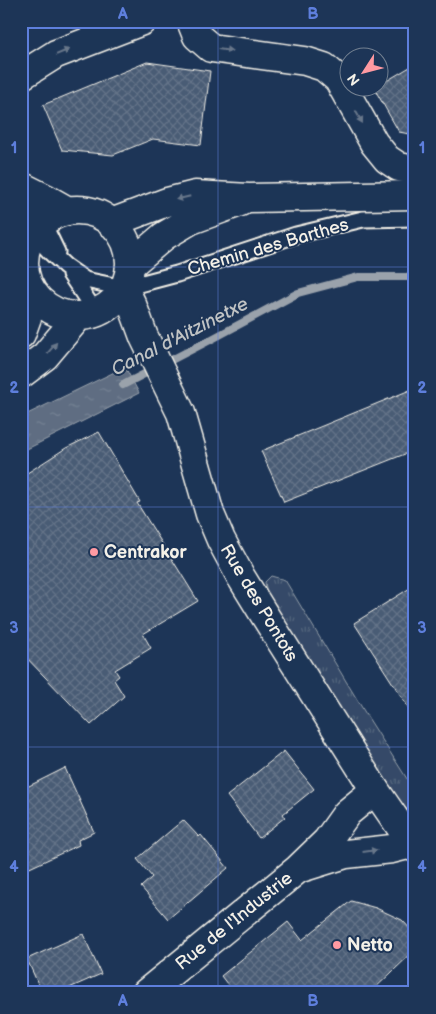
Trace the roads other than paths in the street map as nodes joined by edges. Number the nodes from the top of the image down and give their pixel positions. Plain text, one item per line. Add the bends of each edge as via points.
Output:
1 (142, 21) edge
2 (191, 21) edge
3 (21, 76) edge
4 (415, 170) edge
5 (21, 186) edge
6 (21, 191) edge
7 (415, 195) edge
8 (249, 198) junction
9 (68, 211) junction
10 (415, 218) edge
11 (111, 223) junction
12 (29, 236) edge
13 (65, 266) junction
14 (127, 276) junction
15 (34, 295) junction
16 (87, 315) junction
17 (21, 334) edge
18 (144, 337) junction
19 (21, 374) edge
20 (375, 790) junction
21 (413, 846) edge
22 (298, 869) junction
23 (146, 993) edge

3 -> 1 street via 56,54
2 -> 4 street via 197,36 211,48 305,61 324,67 338,79 374,143 387,159 399,167
5 - 9 street
6 - 12 lane
7 - 8 street, Chemin des Barthes
8 -> 11 street, Chemin des Barthes via 195,195
8 - 14 street, Chemin des Barthes via 191,220 164,236
9 - 11 street via 91,212
9 - 12 street via 55,215
10 - 14 lane, Chemin des Barthes via 363,220 296,235 177,274
11 - 14 street, Rue des Pontots via 125,242
12 - 13 lane
12 - 15 street via 24,269
13 - 14 lane via 85,280
13 - 16 lane
14 - 16 street via 117,298 107,307
14 - 18 street, Rue des Pontots
15 - 16 street via 46,307 62,314
15 - 17 street
16 - 18 street
19 -> 16 street via 45,356
18 - 20 street, Rue des Pontots via 181,413 210,514 221,540
20 - 21 street, Rue des Pontots
20 - 22 street, Rue de l'Industrie via 347,813 327,841
22 -> 21 street, Rue de l'Industrie via 346,854
22 - 23 street, Rue de l'Industrie

